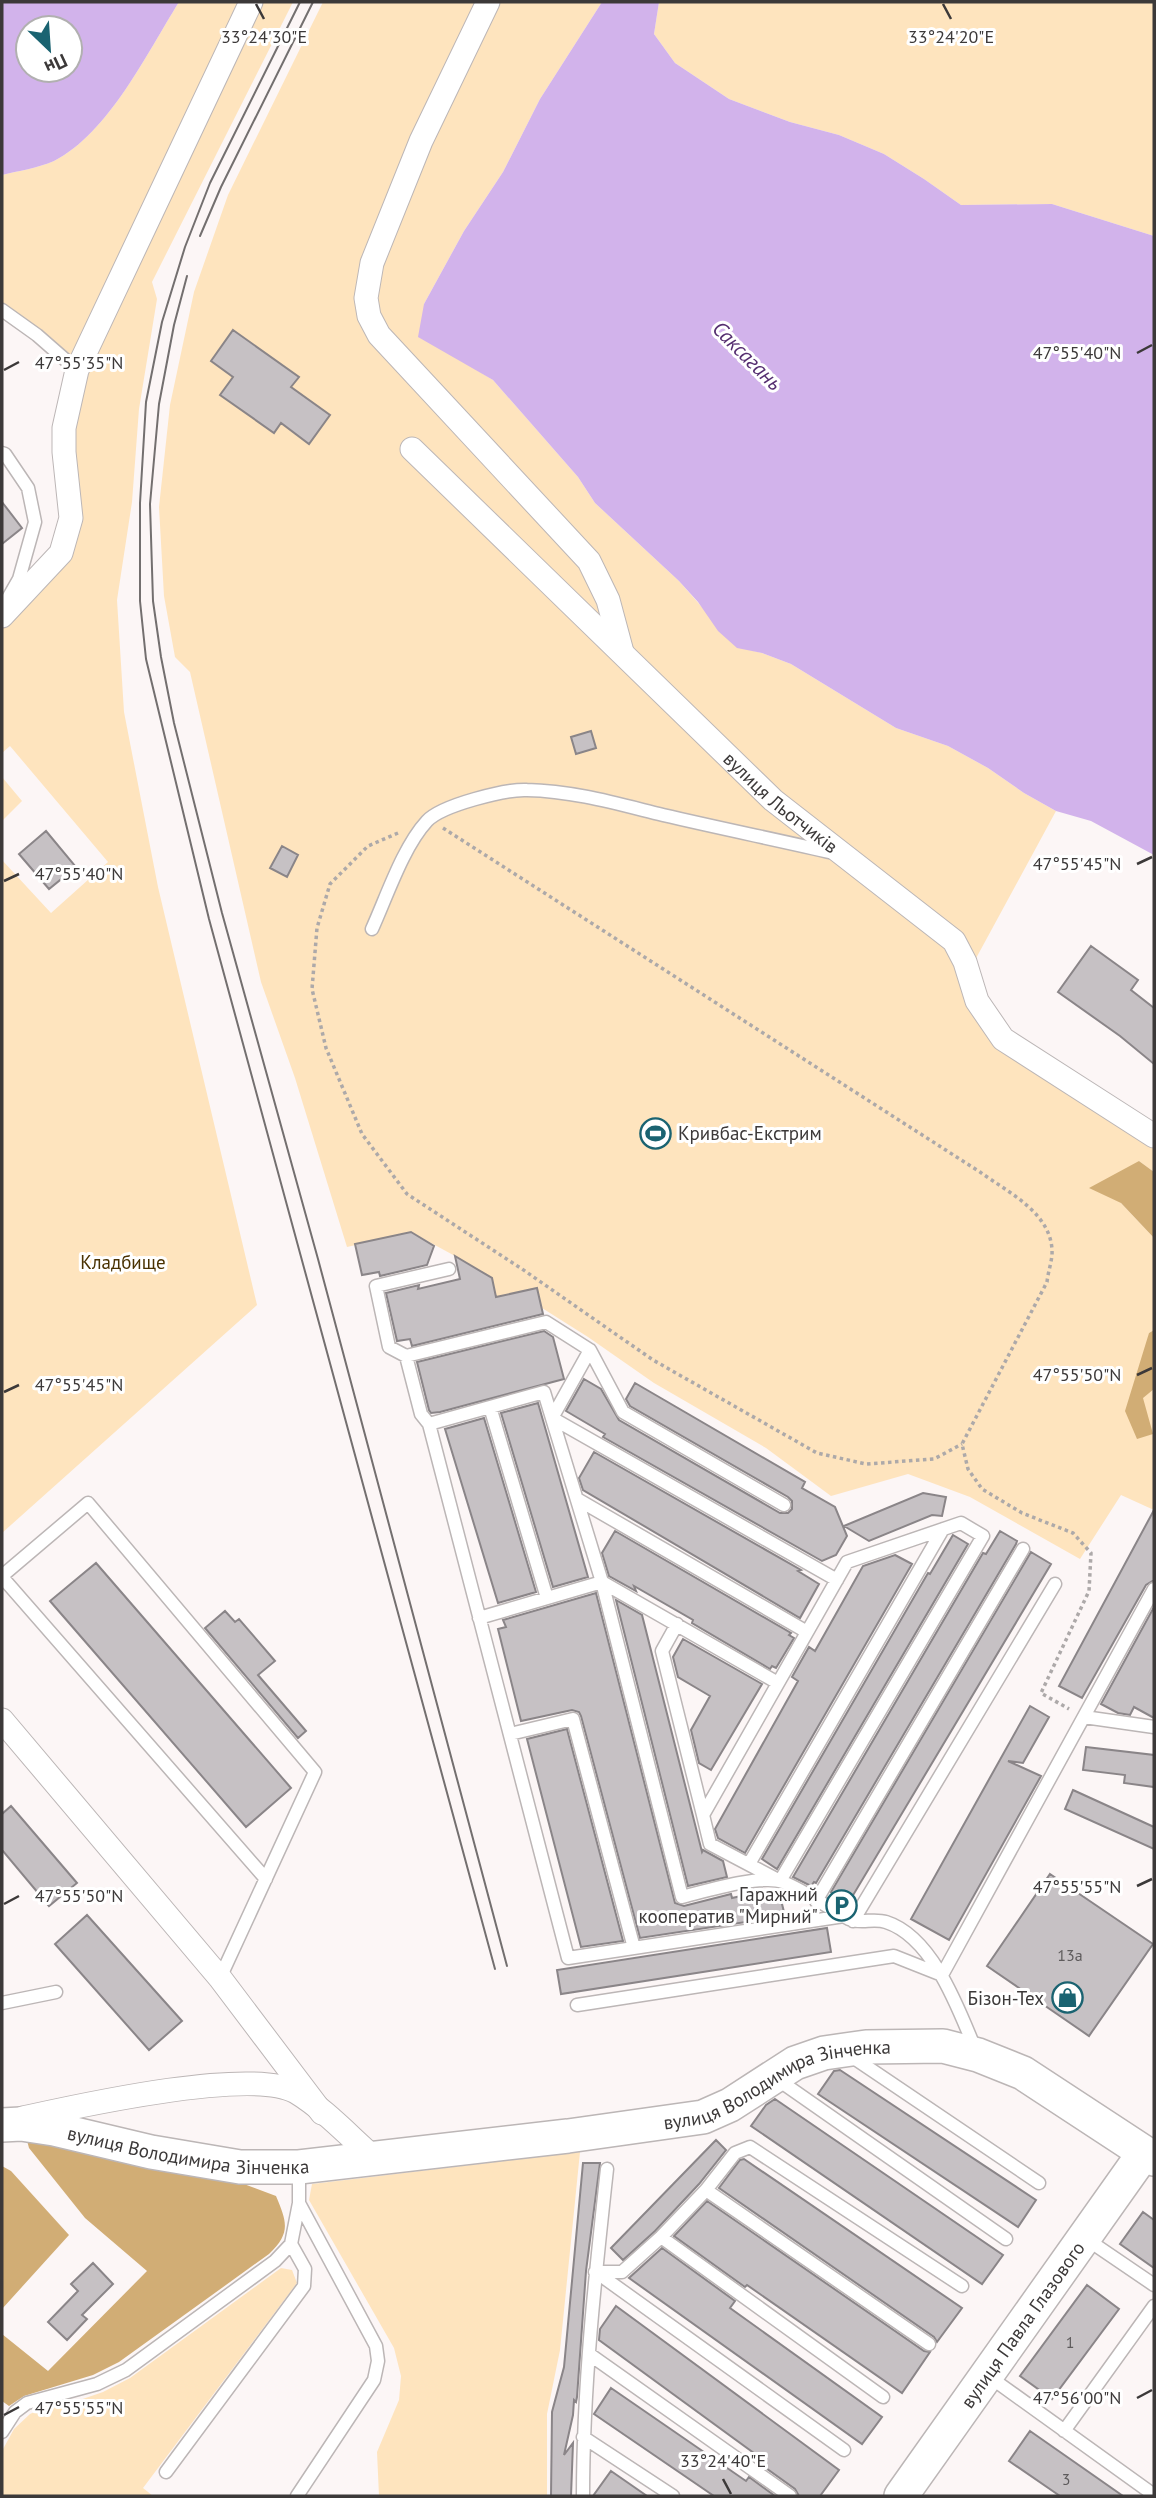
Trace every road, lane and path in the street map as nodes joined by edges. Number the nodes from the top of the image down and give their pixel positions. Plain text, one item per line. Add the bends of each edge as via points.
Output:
1 (251, 2) edge
2 (488, 2) edge
3 (2, 310) edge
4 (77, 370) junction
5 (412, 449) dead end
6 (3, 452) edge
7 (2, 609) edge
8 (2, 616) edge
9 (622, 652) junction
10 (429, 819) junction
11 (844, 855) junction
12 (372, 929) dead end
13 (1154, 1136) edge
14 (449, 1269) dead end
15 (590, 1350) junction
16 (406, 1356) junction
17 (490, 1407) junction
18 (552, 1418) junction
19 (429, 1424) junction
20 (962, 1444) junction
21 (577, 1499) junction
22 (784, 1505) dead end
23 (943, 1529) junction
24 (1023, 1549) dead end
25 (2, 1577) edge
26 (837, 1580) junction
27 (602, 1582) junction
28 (1055, 1584) dead end
29 (1154, 1589) edge
30 (547, 1598) junction
31 (480, 1618) junction
32 (677, 1624) junction
33 (807, 1632) junction
34 (778, 1683) junction
35 (1084, 1717) junction
36 (2, 1720) edge
37 (1154, 1727) edge
38 (510, 1734) junction
39 (703, 1815) junction
40 (749, 1864) junction
41 (266, 1879) junction
42 (780, 1881) junction
43 (816, 1901) junction
44 (848, 1918) junction
45 (634, 1948) junction
46 (942, 1975) junction
47 (219, 1978) junction
48 (56, 1992) dead end
49 (2, 2003) edge
50 (577, 2005) dead end
51 (842, 2050) junction
52 (978, 2055) junction
53 (774, 2077) junction
54 (322, 2113) junction
55 (2, 2124) edge
56 (1149, 2156) edge
57 (373, 2157) junction
58 (299, 2167) junction
59 (607, 2169) dead end
60 (1039, 2183) dead end
61 (705, 2190) junction
62 (299, 2203) junction
63 (661, 2237) junction
64 (1084, 2238) junction
65 (1006, 2239) dead end
66 (290, 2244) junction
67 (595, 2272) junction
68 (1154, 2285) edge
69 (962, 2286) dead end
70 (1154, 2306) edge
71 (929, 2344) dead end
72 (589, 2354) junction
73 (986, 2375) junction
74 (883, 2397) dead end
75 (1064, 2431) junction
76 (2, 2432) edge
77 (583, 2437) junction
78 (844, 2450) dead end
79 (166, 2472) dead end
80 (1154, 2495) edge
81 (298, 2496) edge
82 (583, 2496) edge
83 (673, 2496) edge
84 (790, 2496) edge
85 (901, 2496) edge

1 - 4 street
2 - 9 street via 421,141 372,263 366,299 369,317 379,335 589,561 608,600
3 - 4 lane
4 - 8 street via 64,428 71,518 61,553
5 - 9 street, вулиця Льотчиків
6 - 7 lane via 28,488 35,522 19,579
9 - 11 street, вулиця Льотчиків via 773,800
10 - 11 lane via 483,797 525,789 597,797
10 - 12 lane via 404,859
10 - 20 path via 1036,1212 1049,1236 1052,1254 1047,1282
10 - 20 path via 368,846 330,884 317,929 312,989 326,1048 362,1135 407,1194 653,1360 817,1453 866,1464 934,1459
11 - 13 street, вулиця Льотчиків via 954,941 977,1001 1003,1038
14 - 16 lane via 376,1286 389,1347
15 - 16 lane via 546,1322
15 - 18 lane
15 - 22 lane via 623,1412
16 - 19 lane via 421,1414
17 - 18 lane via 544,1392
17 - 19 lane
17 - 30 lane
18 - 21 lane
18 - 26 lane
19 - 31 lane
20 - 35 path via 968,1469 982,1489 1022,1513 1073,1533 1091,1553 1089,1591 1041,1693
21 - 27 lane
21 - 33 lane
23 - 26 lane via 847,1562
23 - 40 lane
23 - 42 lane via 961,1523 983,1536
24 - 43 lane
25 - 41 lane
25 - 41 lane via 88,1503 315,1772
26 - 33 lane
27 - 30 lane
27 - 32 lane
27 - 42 lane via 682,1897 750,1881
28 - 44 lane
29 - 35 lane
30 - 31 lane
31 - 38 lane
32 - 34 lane
32 - 39 lane via 662,1651
33 - 34 lane
34 - 39 lane
35 - 37 lane
35 - 46 lane
36 - 47 street, вулиця Володимира Зінченка
38 - 45 lane via 568,1958
38 - 45 lane via 573,1719
39 - 40 lane via 710,1844
40 - 42 lane
41 - 47 lane
42 - 43 lane
43 - 44 lane
44 - 45 lane
44 - 46 lane via 884,1922 901,1930
46 - 50 lane via 894,1956
46 - 52 lane
47 - 54 street, вулиця Володимира Зінченка
48 - 49 lane
51 - 52 main road, вулиця Володимира Зінченка via 943,2046
51 - 53 main road, вулиця Володимира Зінченка via 795,2063
51 - 60 lane
52 - 56 main road, вулиця Володимира Зінченка via 1023,2073
53 - 57 main road, вулиця Володимира Зінченка via 703,2117
53 - 65 lane
54 - 55 street, вулиця Володимира Зінченка via 295,2092 256,2083 170,2091
54 - 57 street, вулиця Володимира Зінченка
55 - 58 main road, вулиця Володимира Зінченка via 54,2129 240,2167
56 - 64 main road, вулиця Павла Глазового
57 - 58 main road, вулиця Володимира Зінченка
58 - 62 lane
59 - 67 lane
61 - 63 lane
61 - 69 lane via 735,2152 750,2147
61 - 71 lane
62 - 66 lane
62 - 81 lane via 376,2346 378,2361 374,2380
63 - 67 lane via 622,2272
63 - 74 lane
64 - 68 lane
64 - 73 main road, вулиця Павла Глазового
66 - 76 lane via 275,2261 126,2370 97,2384 27,2403
66 - 79 lane via 305,2269 304,2286
67 - 72 lane
67 - 78 lane
70 - 75 lane
72 - 77 lane
72 - 84 lane
73 - 75 lane
73 - 85 main road, вулиця Павла Глазового
75 - 80 lane
77 - 82 lane
77 - 83 lane

